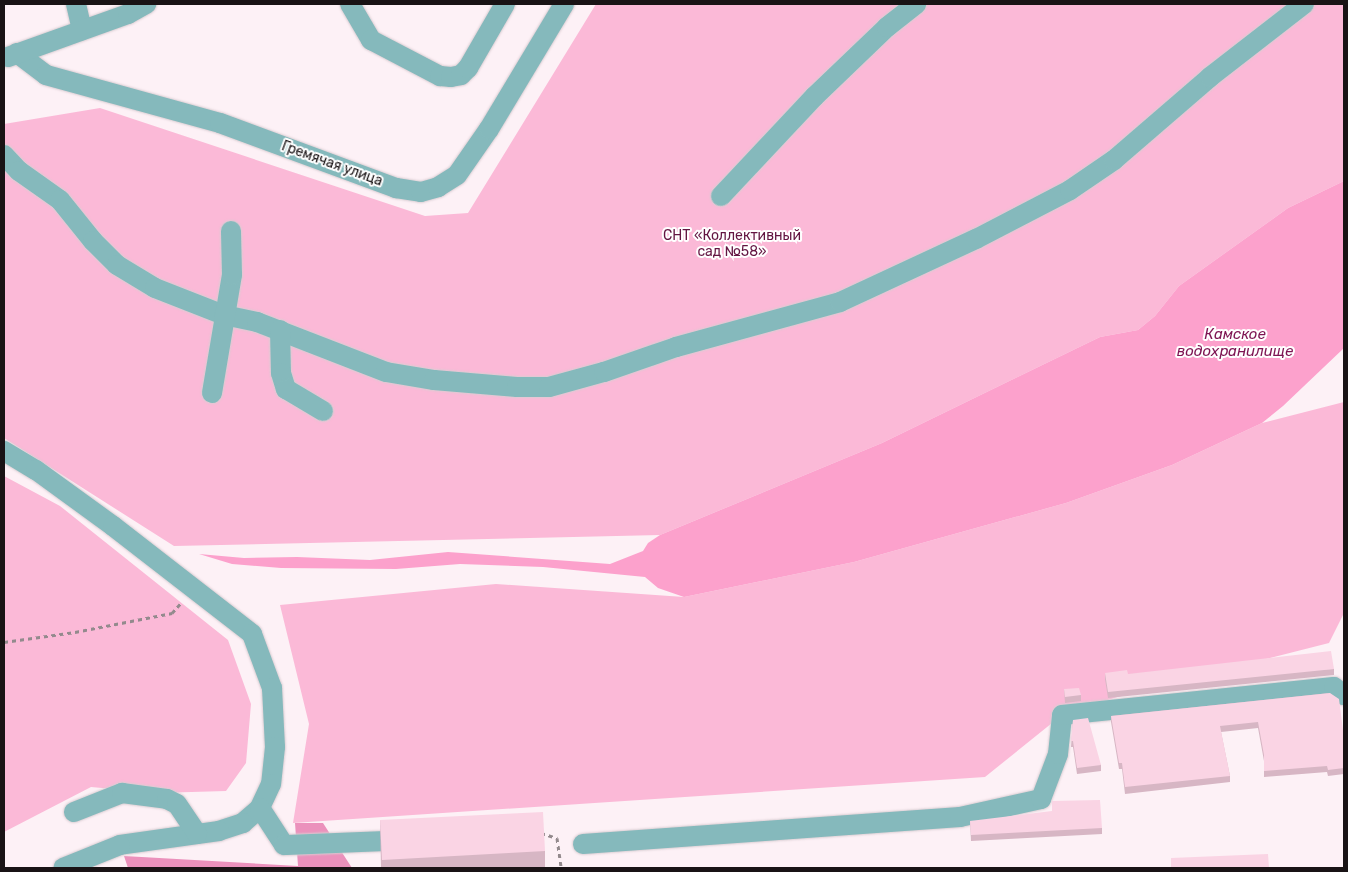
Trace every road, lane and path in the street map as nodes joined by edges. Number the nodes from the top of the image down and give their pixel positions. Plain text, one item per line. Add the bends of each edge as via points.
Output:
1 (76, 4) edge
2 (146, 4) edge
3 (350, 4) edge
4 (505, 4) edge
5 (564, 4) edge
6 (916, 4) edge
7 (1304, 4) edge
8 (88, 28) junction
9 (10, 56) edge
10 (4, 156) edge
11 (720, 196) dead end
12 (231, 231) dead end
13 (224, 315) junction
14 (280, 330) junction
15 (212, 393) dead end
16 (323, 411) dead end
17 (4, 451) edge
18 (194, 588) junction
19 (4, 642) edge
20 (1344, 694) edge
21 (260, 808) junction
22 (74, 812) dead end
23 (540, 833) edge
24 (196, 834) junction
25 (422, 839) edge
26 (583, 844) dead end
27 (63, 868) edge
28 (561, 868) edge

1 - 8 street
2 - 8 street
3 - 4 street via 371,40 440,76 452,78 468,68
5 - 9 street, Гремячая улица via 489,129 456,175 438,187 421,192 396,188 220,123 46,75
6 - 11 street via 887,27 814,97
7 - 14 street via 1210,76 1114,160 1070,190 976,239 840,302 676,347 549,387 434,380 386,372
8 - 9 street
10 - 13 street via 19,171 60,200 117,265 156,288
12 - 13 street via 232,275
13 - 14 street
13 - 15 street
14 - 16 street via 281,373 286,389
17 - 18 street via 106,520
18 - 19 path via 172,613
18 - 21 street via 252,634 272,688 275,747 271,784
20 - 26 street via 1334,687 1062,715 1058,754 1041,799 960,817
21 - 24 street via 243,823 220,831
21 - 25 street via 284,846
22 - 24 street via 122,793 167,799 177,804
23 - 28 path via 557,838
24 - 27 street via 120,844

